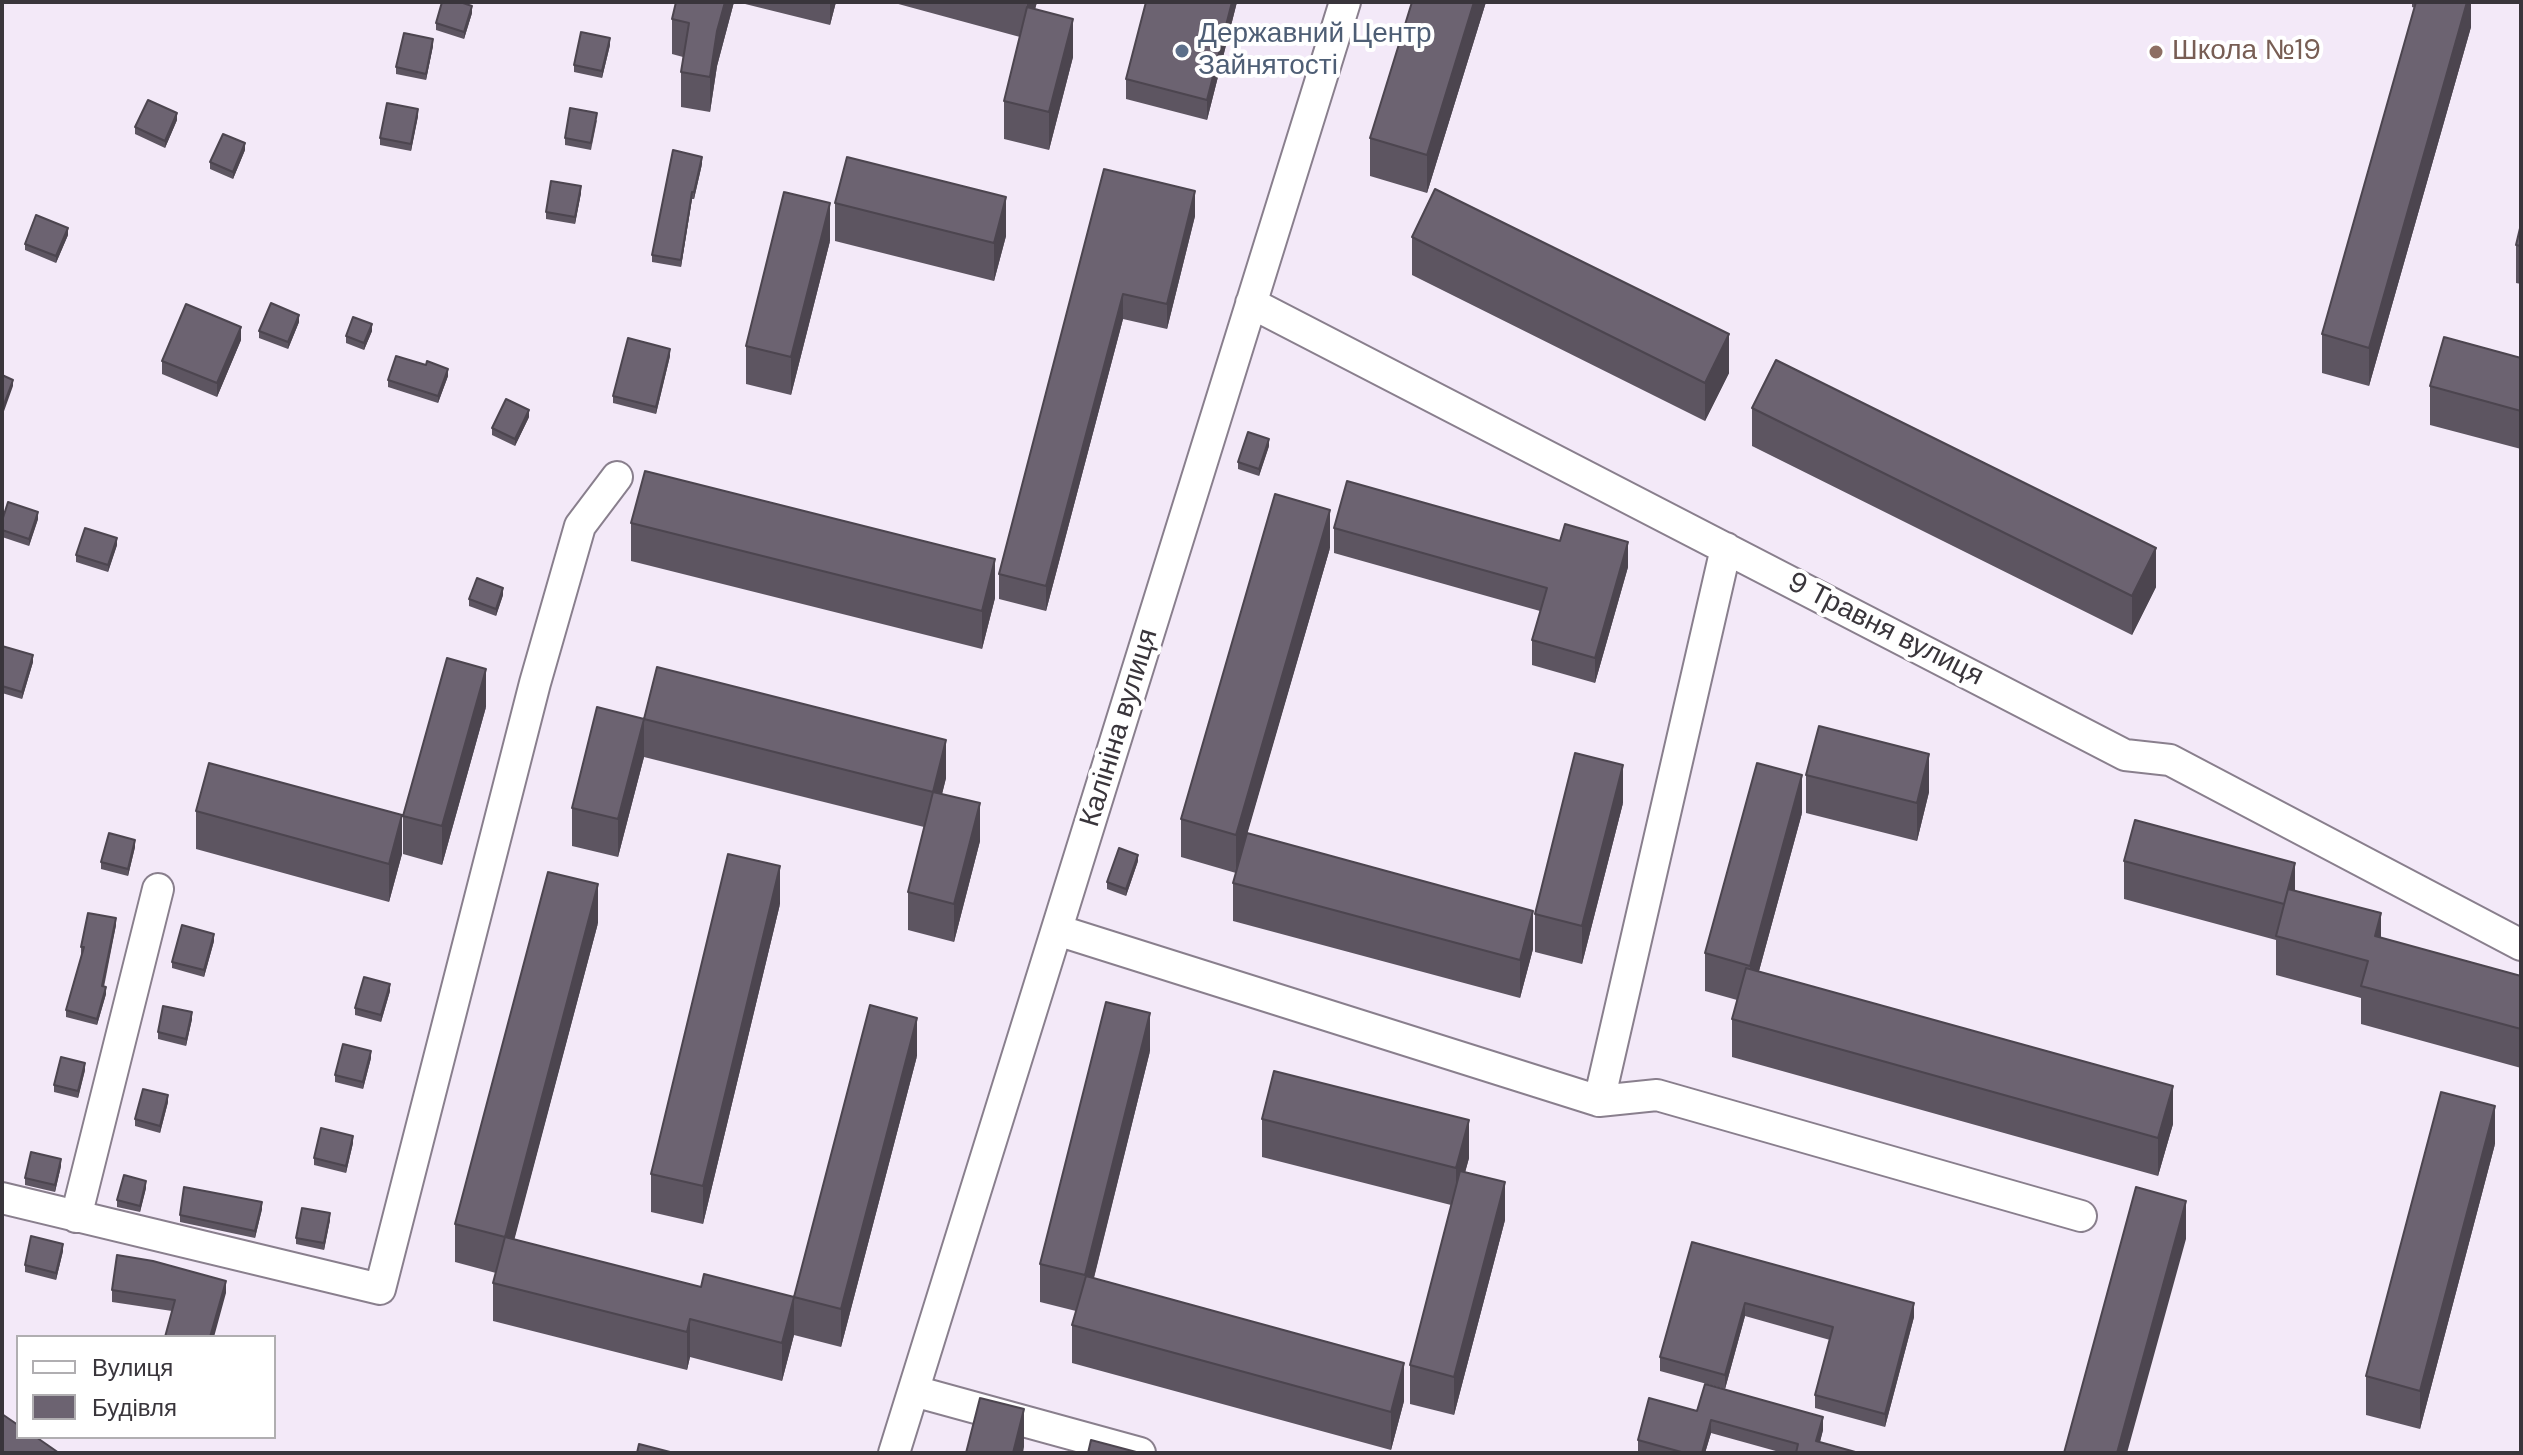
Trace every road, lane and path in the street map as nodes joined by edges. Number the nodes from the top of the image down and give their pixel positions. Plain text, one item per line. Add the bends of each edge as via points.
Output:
1 (1345, 2) edge
2 (1251, 303) junction
3 (617, 477) dead end
4 (1726, 548) junction
5 (158, 889) dead end
6 (1057, 930) junction
7 (2521, 945) edge
8 (1599, 1101) junction
9 (2, 1198) edge
10 (2081, 1216) dead end
11 (76, 1217) junction
12 (914, 1391) junction
13 (894, 1453) edge
14 (1140, 1453) edge

1 - 2 street, Калініна вулиця
2 - 4 street, 9 Травня вулиця
2 - 6 street, Калініна вулиця
3 - 11 street via 580,526 380,1289
4 - 7 street, 9 Травня вулиця via 2125,755 2170,760
4 - 8 street
5 - 11 street
6 - 8 street
6 - 12 street, Калініна вулиця
8 - 10 street via 1657,1095
9 - 11 street
12 - 13 street, Калініна вулиця
12 - 14 street

